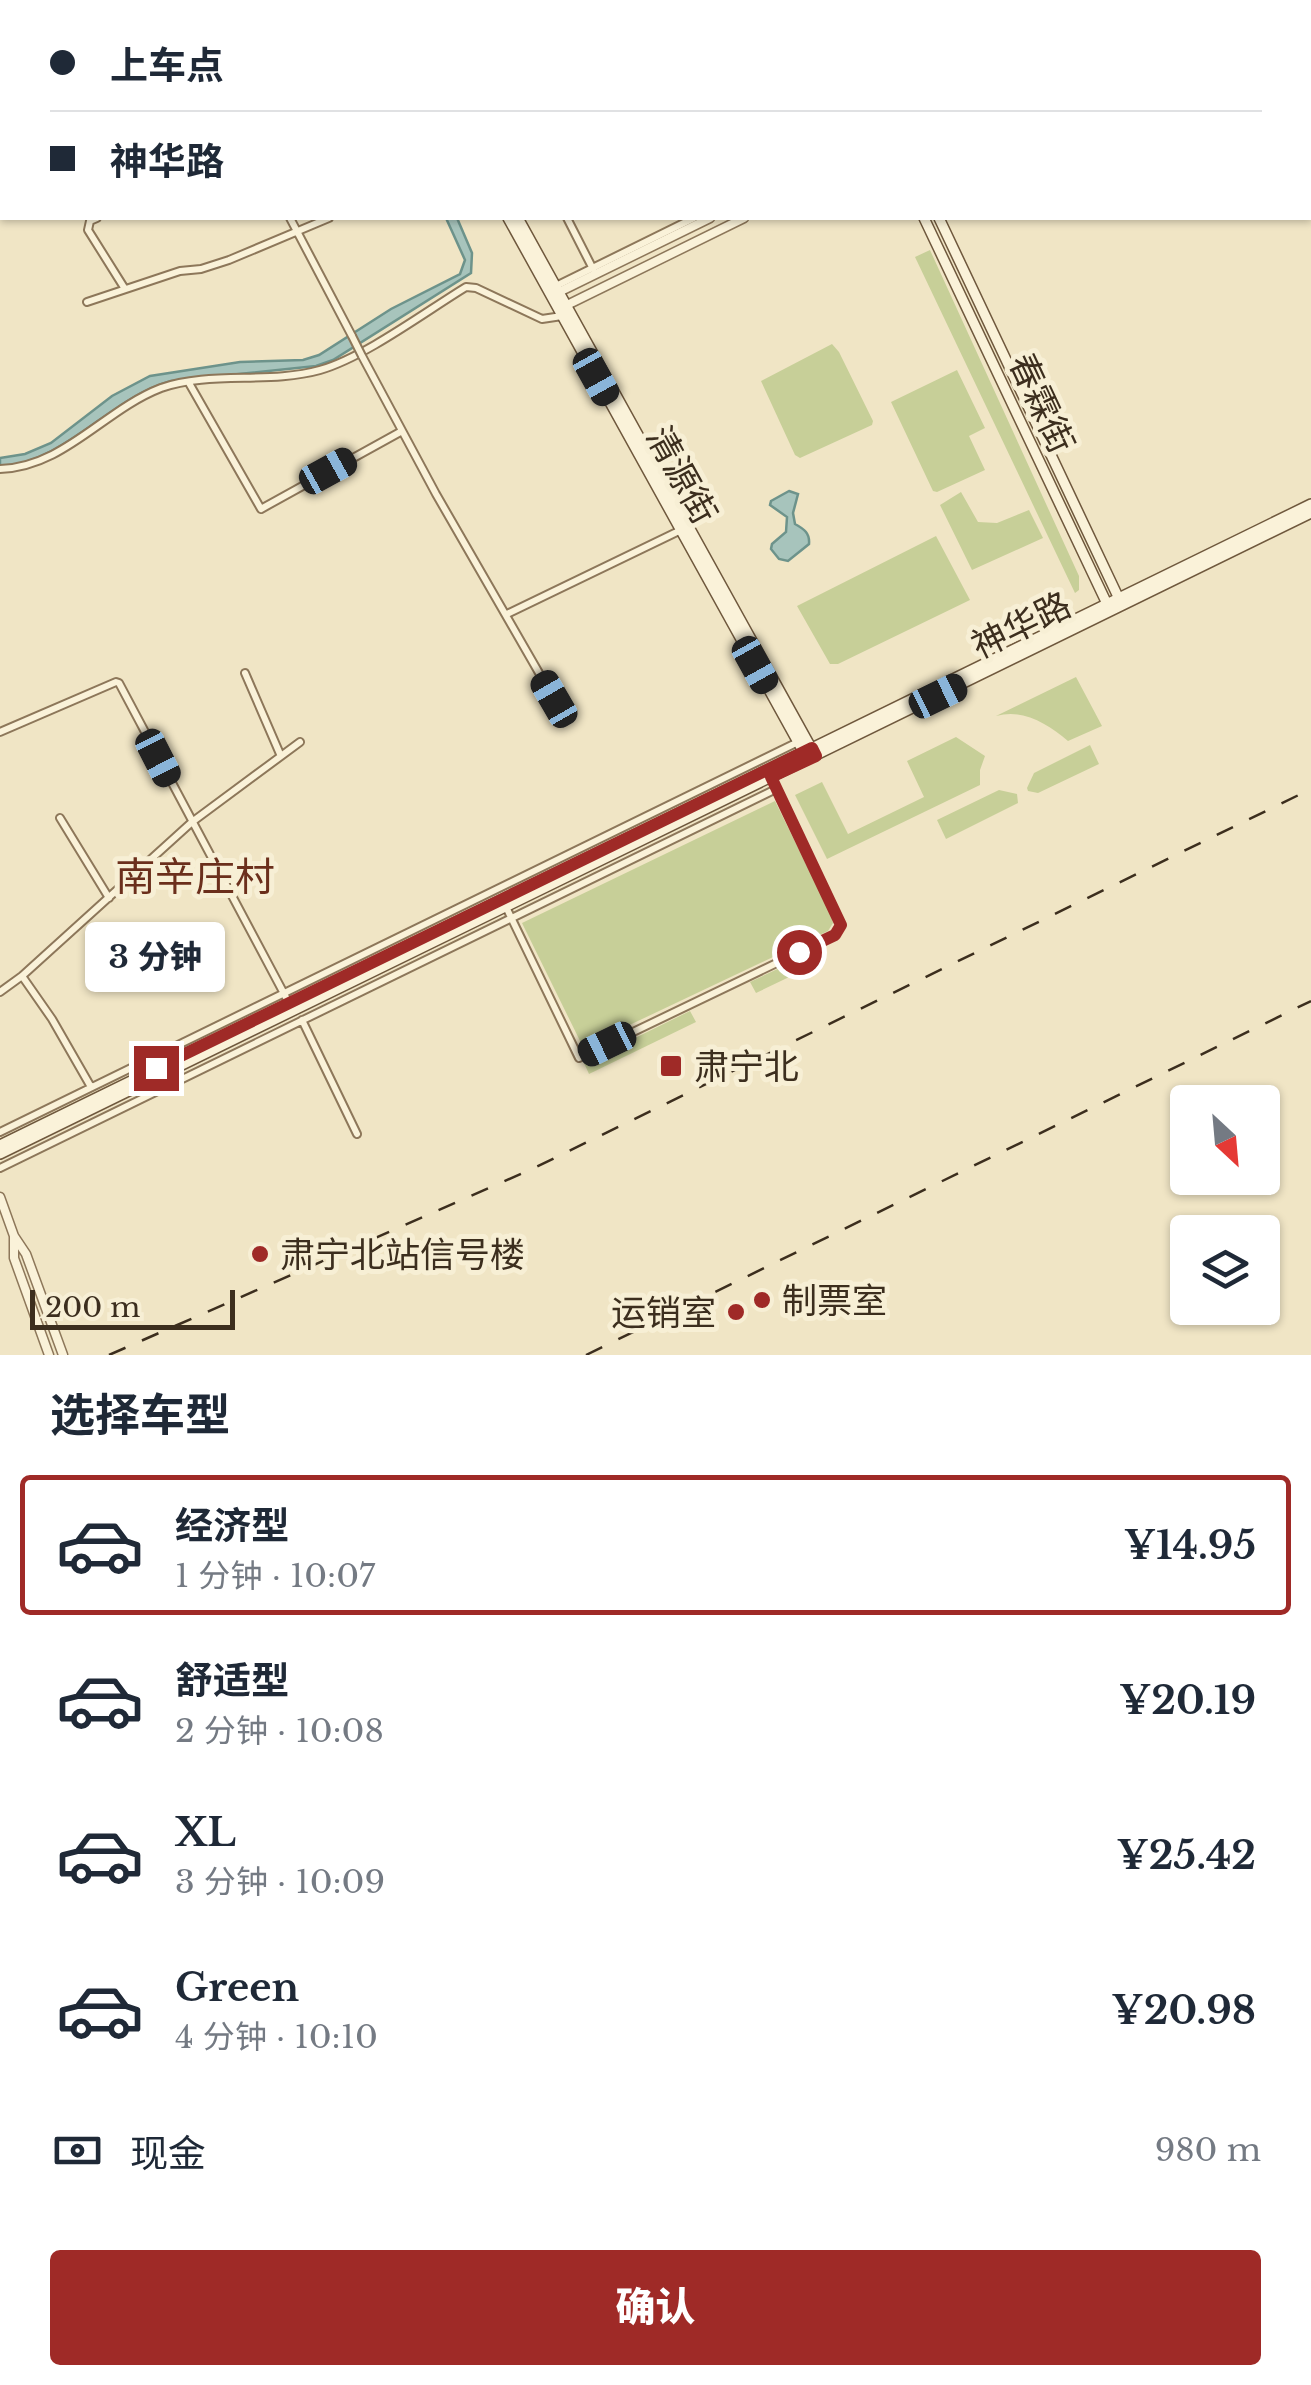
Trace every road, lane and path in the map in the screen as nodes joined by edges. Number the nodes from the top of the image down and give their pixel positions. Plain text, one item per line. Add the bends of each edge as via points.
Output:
1 (92, 220) edge
2 (291, 220) edge
3 (325, 220) edge
4 (509, 220) edge
5 (519, 220) edge
6 (568, 220) edge
7 (690, 220) edge
8 (706, 220) edge
9 (740, 220) edge
10 (925, 220) edge
11 (940, 220) edge
12 (296, 233) junction
13 (594, 271) junction
14 (125, 289) junction
15 (555, 291) junction
16 (87, 302) dead end
17 (562, 310) junction
18 (189, 383) junction
19 (402, 431) junction
20 (0, 470) edge
21 (1311, 504) edge
22 (1311, 513) edge
23 (681, 530) junction
24 (1121, 602) junction
25 (1108, 608) junction
26 (506, 615) junction
27 (246, 673) dead end
28 (554, 699) dead end
29 (0, 732) edge
30 (300, 742) dead end
31 (807, 751) junction
32 (280, 754) junction
33 (771, 777) junction
34 (776, 788) junction
35 (60, 818) dead end
36 (192, 822) junction
37 (109, 898) junction
38 (506, 907) junction
39 (511, 918) junction
40 (22, 976) junction
41 (0, 992) edge
42 (286, 998) junction
43 (302, 1020) junction
44 (91, 1087) junction
45 (0, 1132) edge
46 (357, 1134) dead end
47 (0, 1144) edge
48 (0, 1154) edge
49 (0, 1168) edge
50 (0, 1197) edge
51 (14, 1236) junction
52 (49, 1355) edge
53 (63, 1355) edge

1 - 14 street via 88,230
2 - 12 street
3 - 12 street
4 - 15 main road, 清源街
5 - 15 main road, 清源街
6 - 13 street
7 - 13 street
8 - 13 street
9 - 17 street
10 - 25 main road, 春霖街
11 - 24 main road, 春霖街
12 - 14 street
12 - 19 street, bridge
13 - 15 street
14 - 16 street
15 - 17 main road, 清源街
17 - 18 street via 542,318 471,286 323,370
17 - 23 main road, 清源街
17 - 31 main road, 清源街
18 - 19 street via 261,509
18 - 20 street via 146,394 44,460
19 - 26 street
21 - 24 main road, 神华路
22 - 24 main road, 神华路
23 - 26 street
23 - 31 main road, 清源街
24 - 25 main road, 神华路
25 - 31 main road, 神华路
26 - 28 street
27 - 32 street
29 - 36 street via 116,682
30 - 32 street
31 - 33 main road, 神华路
31 - 42 main road, 神华路
32 - 36 street
33 - 34 street
33 - 38 main road, 神华路
34 - 39 street
34 - 39 street via 841,925 835,935 579,1058
35 - 37 street
36 - 37 street
36 - 42 street
37 - 40 street
38 - 39 street
38 - 48 main road, 神华路
39 - 43 street
40 - 41 street
40 - 44 street
42 - 44 street
42 - 47 main road, 神华路
43 - 46 street
43 - 49 street
44 - 45 street
50 - 51 street
51 - 52 street via 14,1258
51 - 53 street

